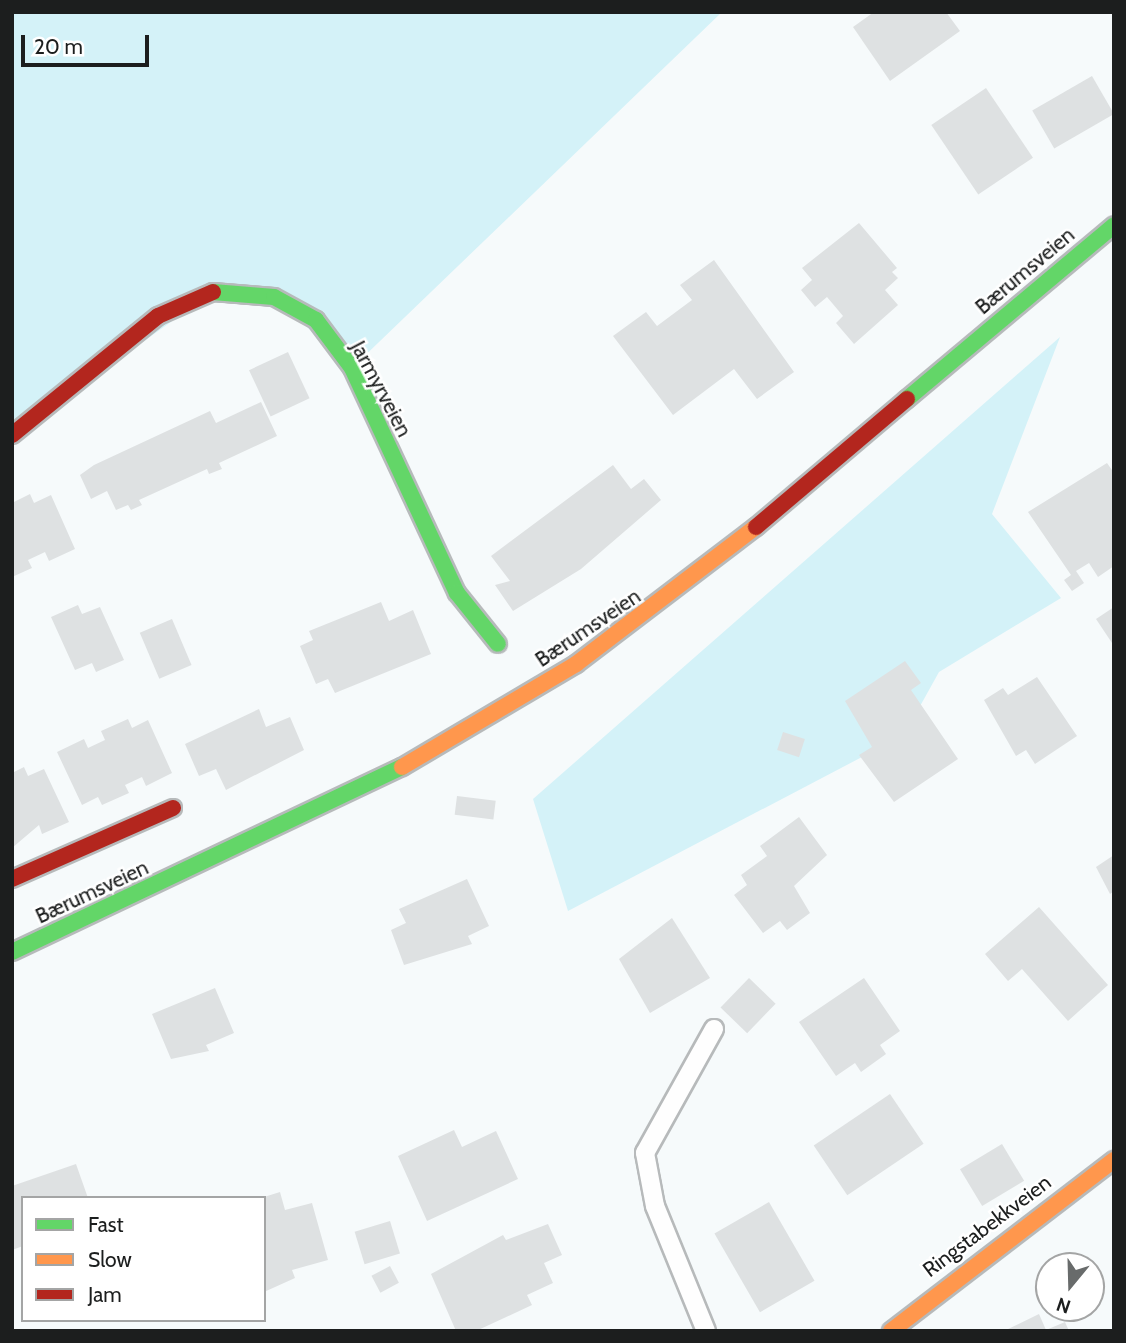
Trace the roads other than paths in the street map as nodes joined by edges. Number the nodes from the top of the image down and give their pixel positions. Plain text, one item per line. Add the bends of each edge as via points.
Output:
1 (1114, 225) edge
2 (12, 435) edge
3 (498, 644) dead end
4 (173, 808) dead end
5 (12, 879) edge
6 (12, 952) edge
7 (714, 1029) dead end
8 (1114, 1160) edge
9 (706, 1331) edge
10 (891, 1331) edge

1 - 6 main road, Bærumsveien via 677,592 576,664 378,781
2 - 3 main road, Jarmyrveien via 55,406 158,316 213,292 274,296 316,320 352,368 457,593
4 - 5 main road
7 - 9 lane via 645,1153 654,1206
8 - 10 main road, Ringstabekkveien

